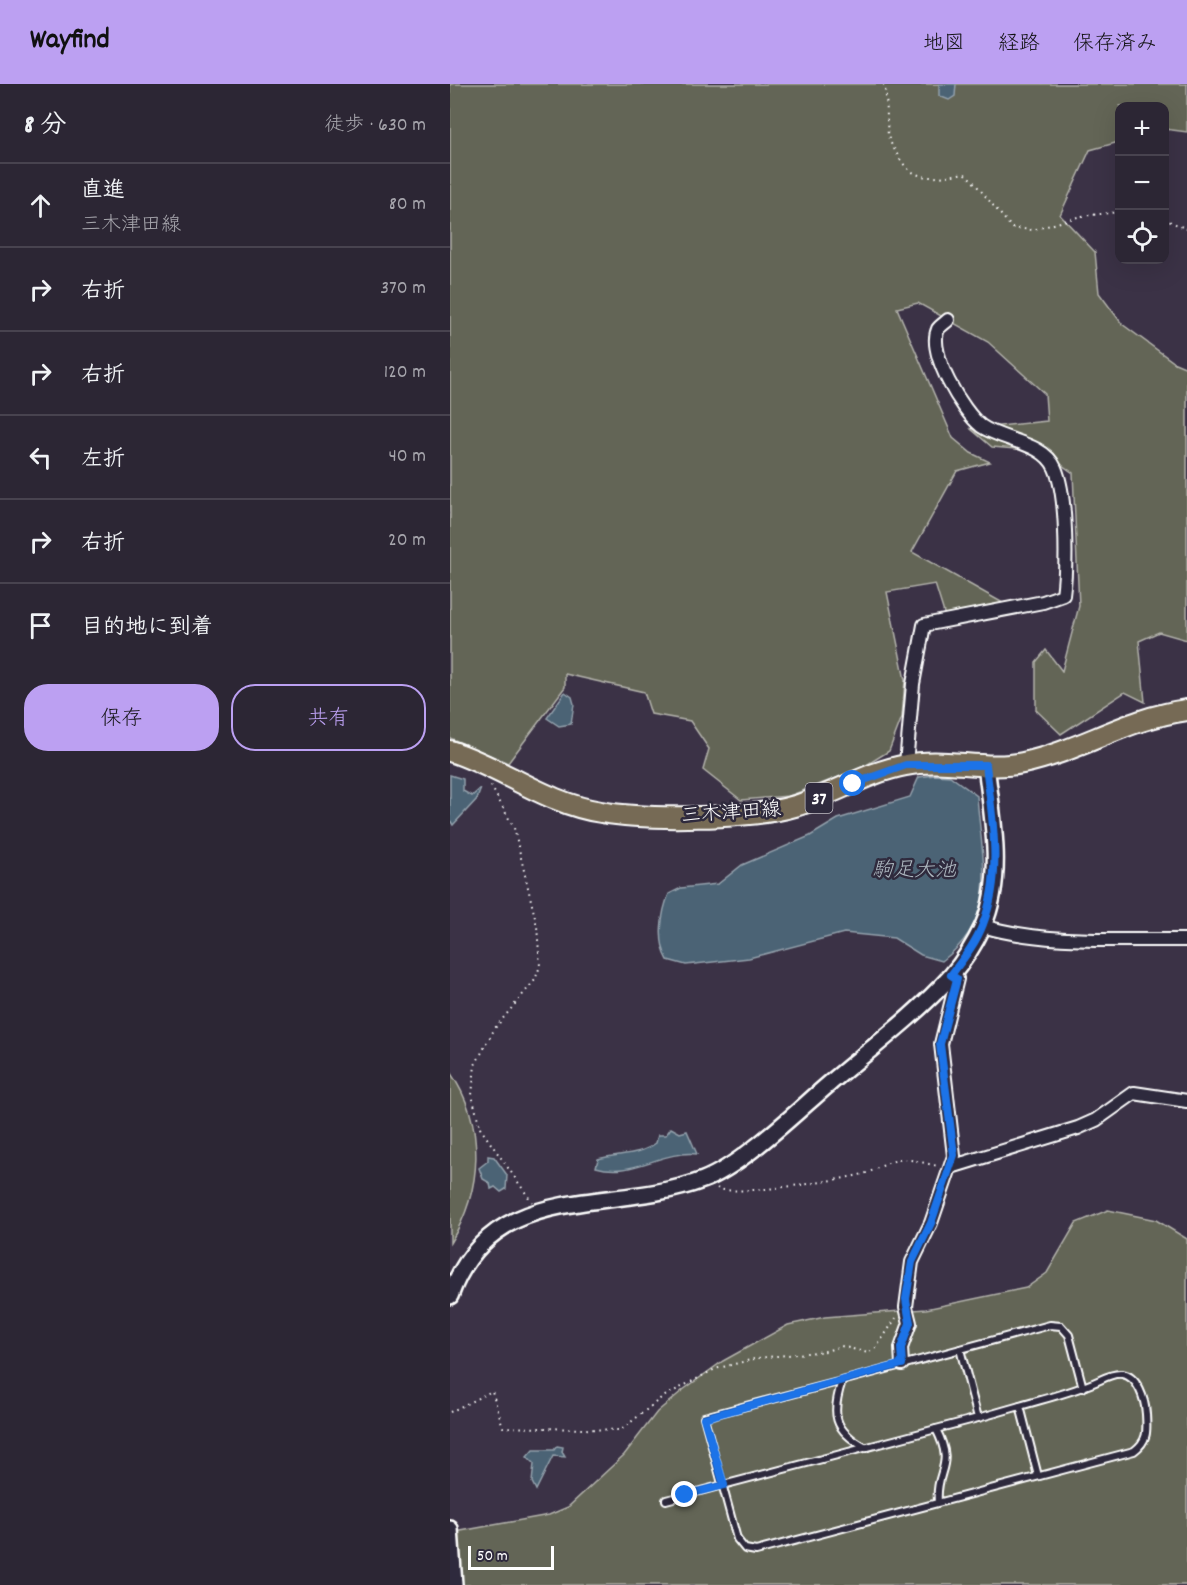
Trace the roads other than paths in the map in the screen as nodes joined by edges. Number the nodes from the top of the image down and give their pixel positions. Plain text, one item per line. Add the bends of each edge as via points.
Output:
1 (948, 320) dead end
2 (1187, 710) edge
3 (450, 751) edge
4 (906, 765) junction
5 (986, 765) junction
6 (983, 926) junction
7 (1187, 940) edge
8 (951, 975) junction
9 (1187, 1101) edge
10 (951, 1167) junction
11 (450, 1296) edge
12 (960, 1349) junction
13 (902, 1364) junction
14 (842, 1381) junction
15 (1083, 1388) junction
16 (1020, 1406) junction
17 (978, 1418) junction
18 (936, 1430) junction
19 (866, 1448) junction
20 (1038, 1476) junction
21 (724, 1485) junction
22 (666, 1500) dead end
23 (938, 1502) junction
24 (450, 1529) edge
25 (454, 1585) edge

1 - 4 street via 939,328 936,342 940,362 972,418 984,428 1049,458 1055,468 1060,488 1065,577 1063,595 1043,602 924,625 913,684
2 - 5 main road, 三木津田線 / 37 via 1135,721 1023,763
3 - 4 main road, 三木津田線 / 37 via 590,810 673,815 765,812 794,806
4 - 5 main road, 三木津田線 / 37
5 - 6 street via 994,875
6 - 7 street via 1082,939
6 - 8 street
8 - 10 street via 957,979 956,993 940,1044 954,1155
8 - 11 street via 917,1009 770,1134 705,1180 672,1190 578,1201 541,1209 510,1222 485,1240 466,1264
9 - 10 street via 1134,1093 1078,1128
10 - 13 street via 912,1262 906,1307 910,1323 901,1348
12 - 13 lane
12 - 15 lane via 1050,1325 1061,1326 1069,1335
12 - 17 lane
13 - 14 lane
14 - 19 lane via 835,1412 837,1423
14 - 21 lane via 704,1418
15 - 16 lane
15 - 20 lane via 1110,1375 1122,1374 1136,1382 1146,1408 1148,1432 1144,1444 1134,1451
16 - 17 lane
16 - 20 lane
17 - 18 lane
18 - 19 lane
18 - 23 lane via 946,1458 937,1487
19 - 21 lane
20 - 23 lane
21 - 22 lane
21 - 23 lane via 737,1539 745,1549 756,1551
24 - 25 street

